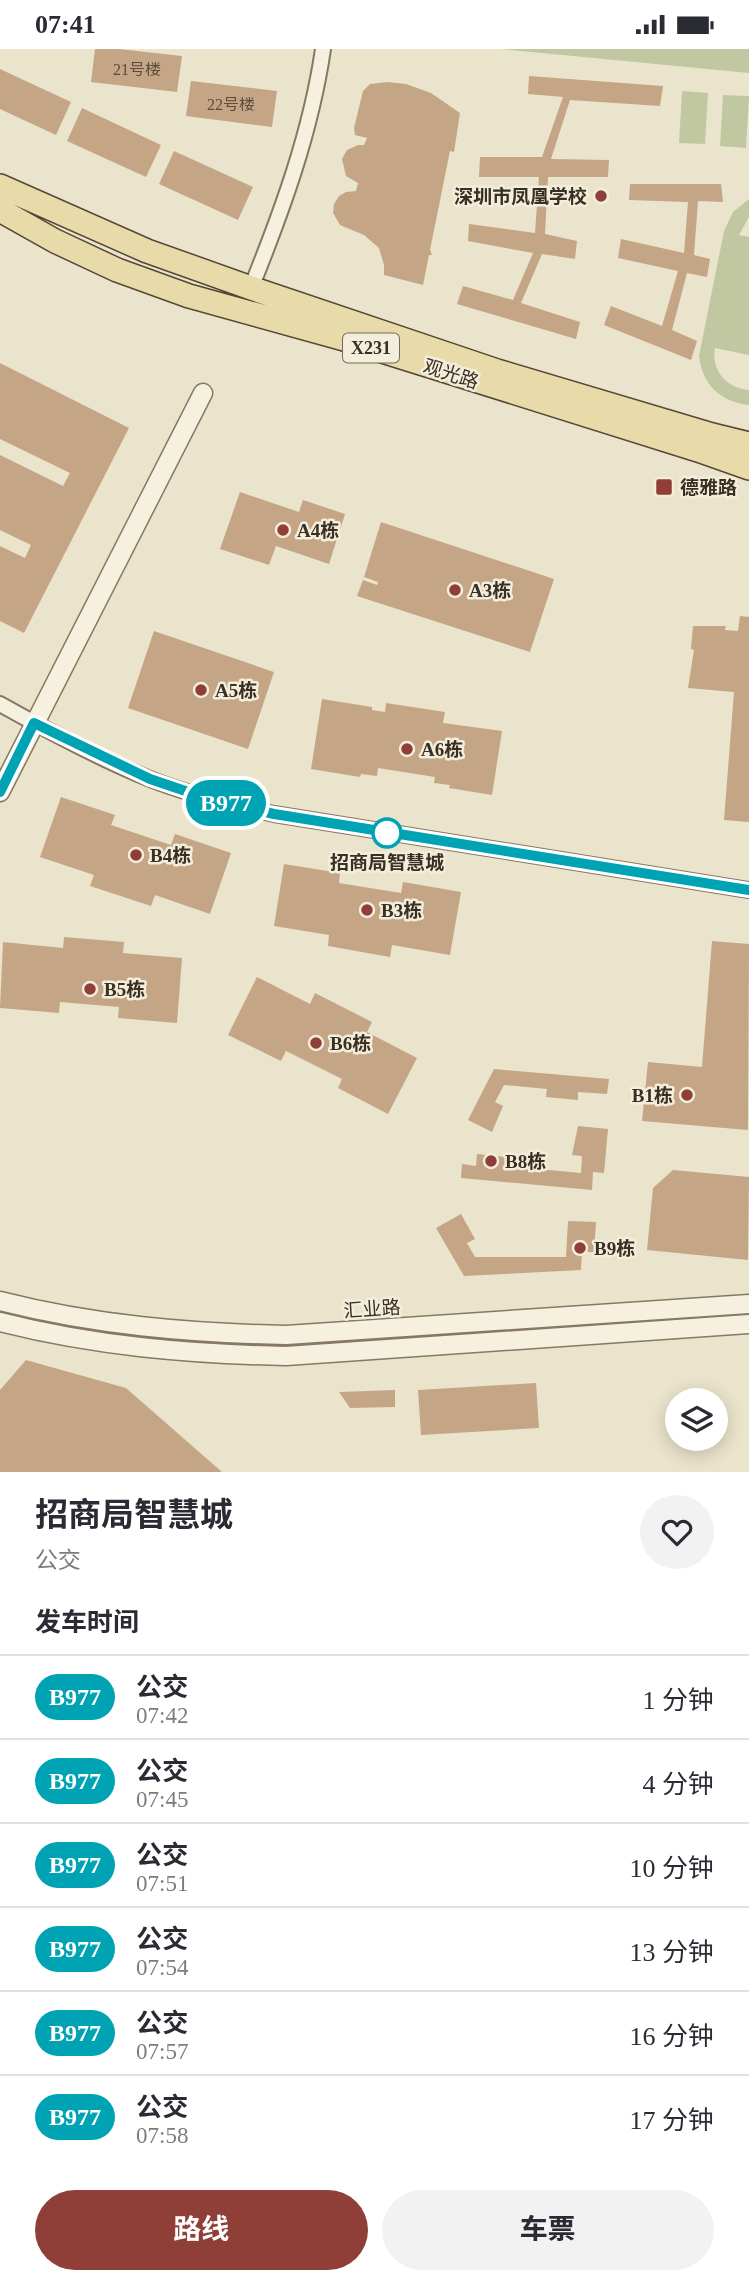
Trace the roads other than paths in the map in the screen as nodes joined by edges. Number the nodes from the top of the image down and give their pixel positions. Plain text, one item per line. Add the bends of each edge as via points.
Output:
1 (323, 49) edge
2 (0, 186) edge
3 (0, 210) edge
4 (251, 288) junction
5 (203, 393) dead end
6 (749, 444) edge
7 (719, 457) junction
8 (749, 460) edge
9 (749, 468) edge
10 (0, 704) edge
11 (34, 723) junction
12 (0, 792) edge
13 (749, 891) edge
14 (0, 1301) edge
15 (749, 1304) edge
16 (0, 1322) edge
17 (749, 1325) edge

1 - 4 street via 301,153
2 - 4 main road, 观光路 / X231 via 146,251
3 - 7 main road, 观光路 / X231 via 117,270 189,296 344,339
4 - 6 main road, 观光路 / X231 via 497,371
5 - 11 street
7 - 8 main road
7 - 9 main road, 观光路 / X231
10 - 11 street
11 - 12 street
11 - 13 street via 150,779 212,800
14 - 15 street, 汇业路 via 149,1328 286,1335
16 - 17 street via 147,1349 286,1356

